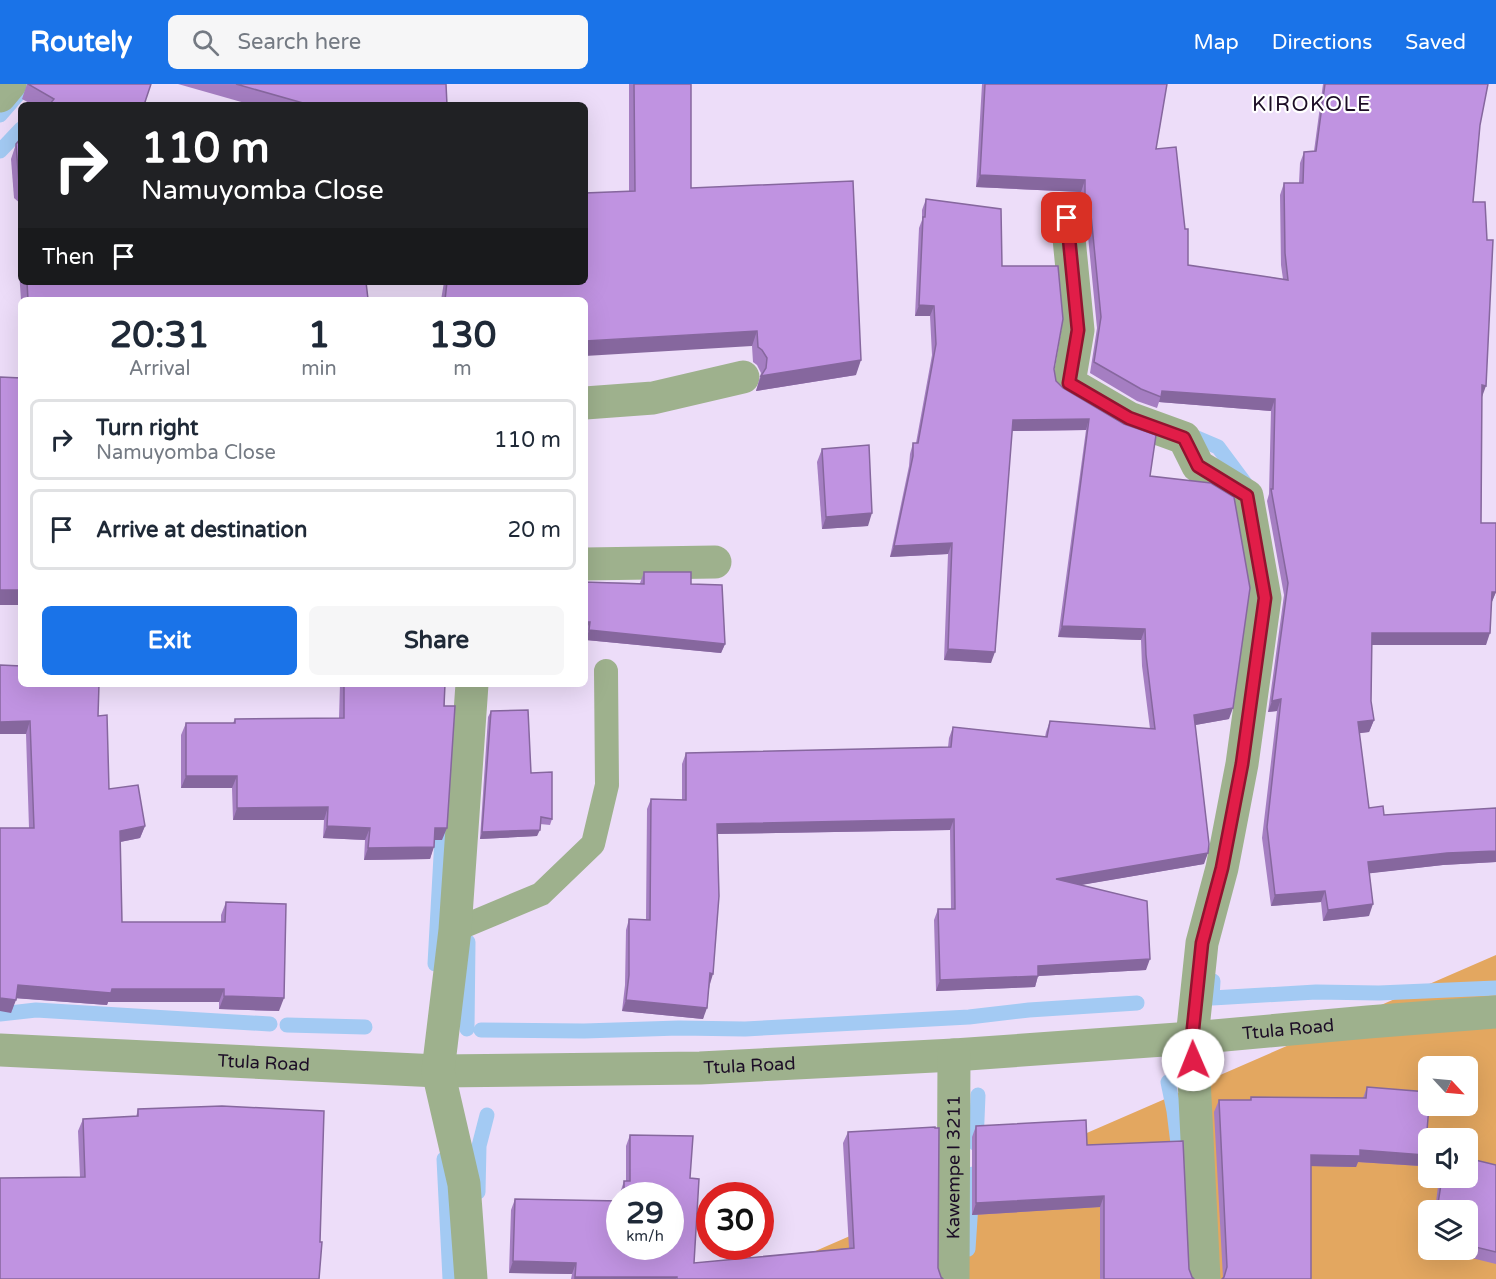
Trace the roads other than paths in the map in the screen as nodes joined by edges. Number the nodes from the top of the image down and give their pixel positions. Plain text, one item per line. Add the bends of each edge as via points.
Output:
1 (10, 84) edge
2 (0, 96) edge
3 (1067, 218) dead end
4 (743, 377) dead end
5 (588, 403) edge
6 (715, 562) dead end
7 (588, 564) edge
8 (606, 671) dead end
9 (472, 687) edge
10 (455, 930) junction
11 (1496, 1012) edge
12 (1192, 1038) junction
13 (0, 1050) edge
14 (954, 1055) junction
15 (438, 1071) junction
16 (471, 1279) edge
17 (953, 1279) edge
18 (1204, 1279) edge

1 - 2 street
3 - 12 street via 1078,330 1069,383 1129,418 1184,438 1198,466 1247,496 1265,598 1242,764 1222,868 1202,943
4 - 5 street via 653,398
6 - 7 street
8 - 10 lane via 607,785 593,844 541,894
9 - 10 street
10 - 15 street
11 - 12 street, Ttula Road
12 - 14 street, Ttula Road
12 - 18 street
13 - 15 street, Ttula Road
14 - 15 street, Ttula Road via 700,1068
14 - 17 street, Kawempe I 3211
15 - 16 street via 464,1184

